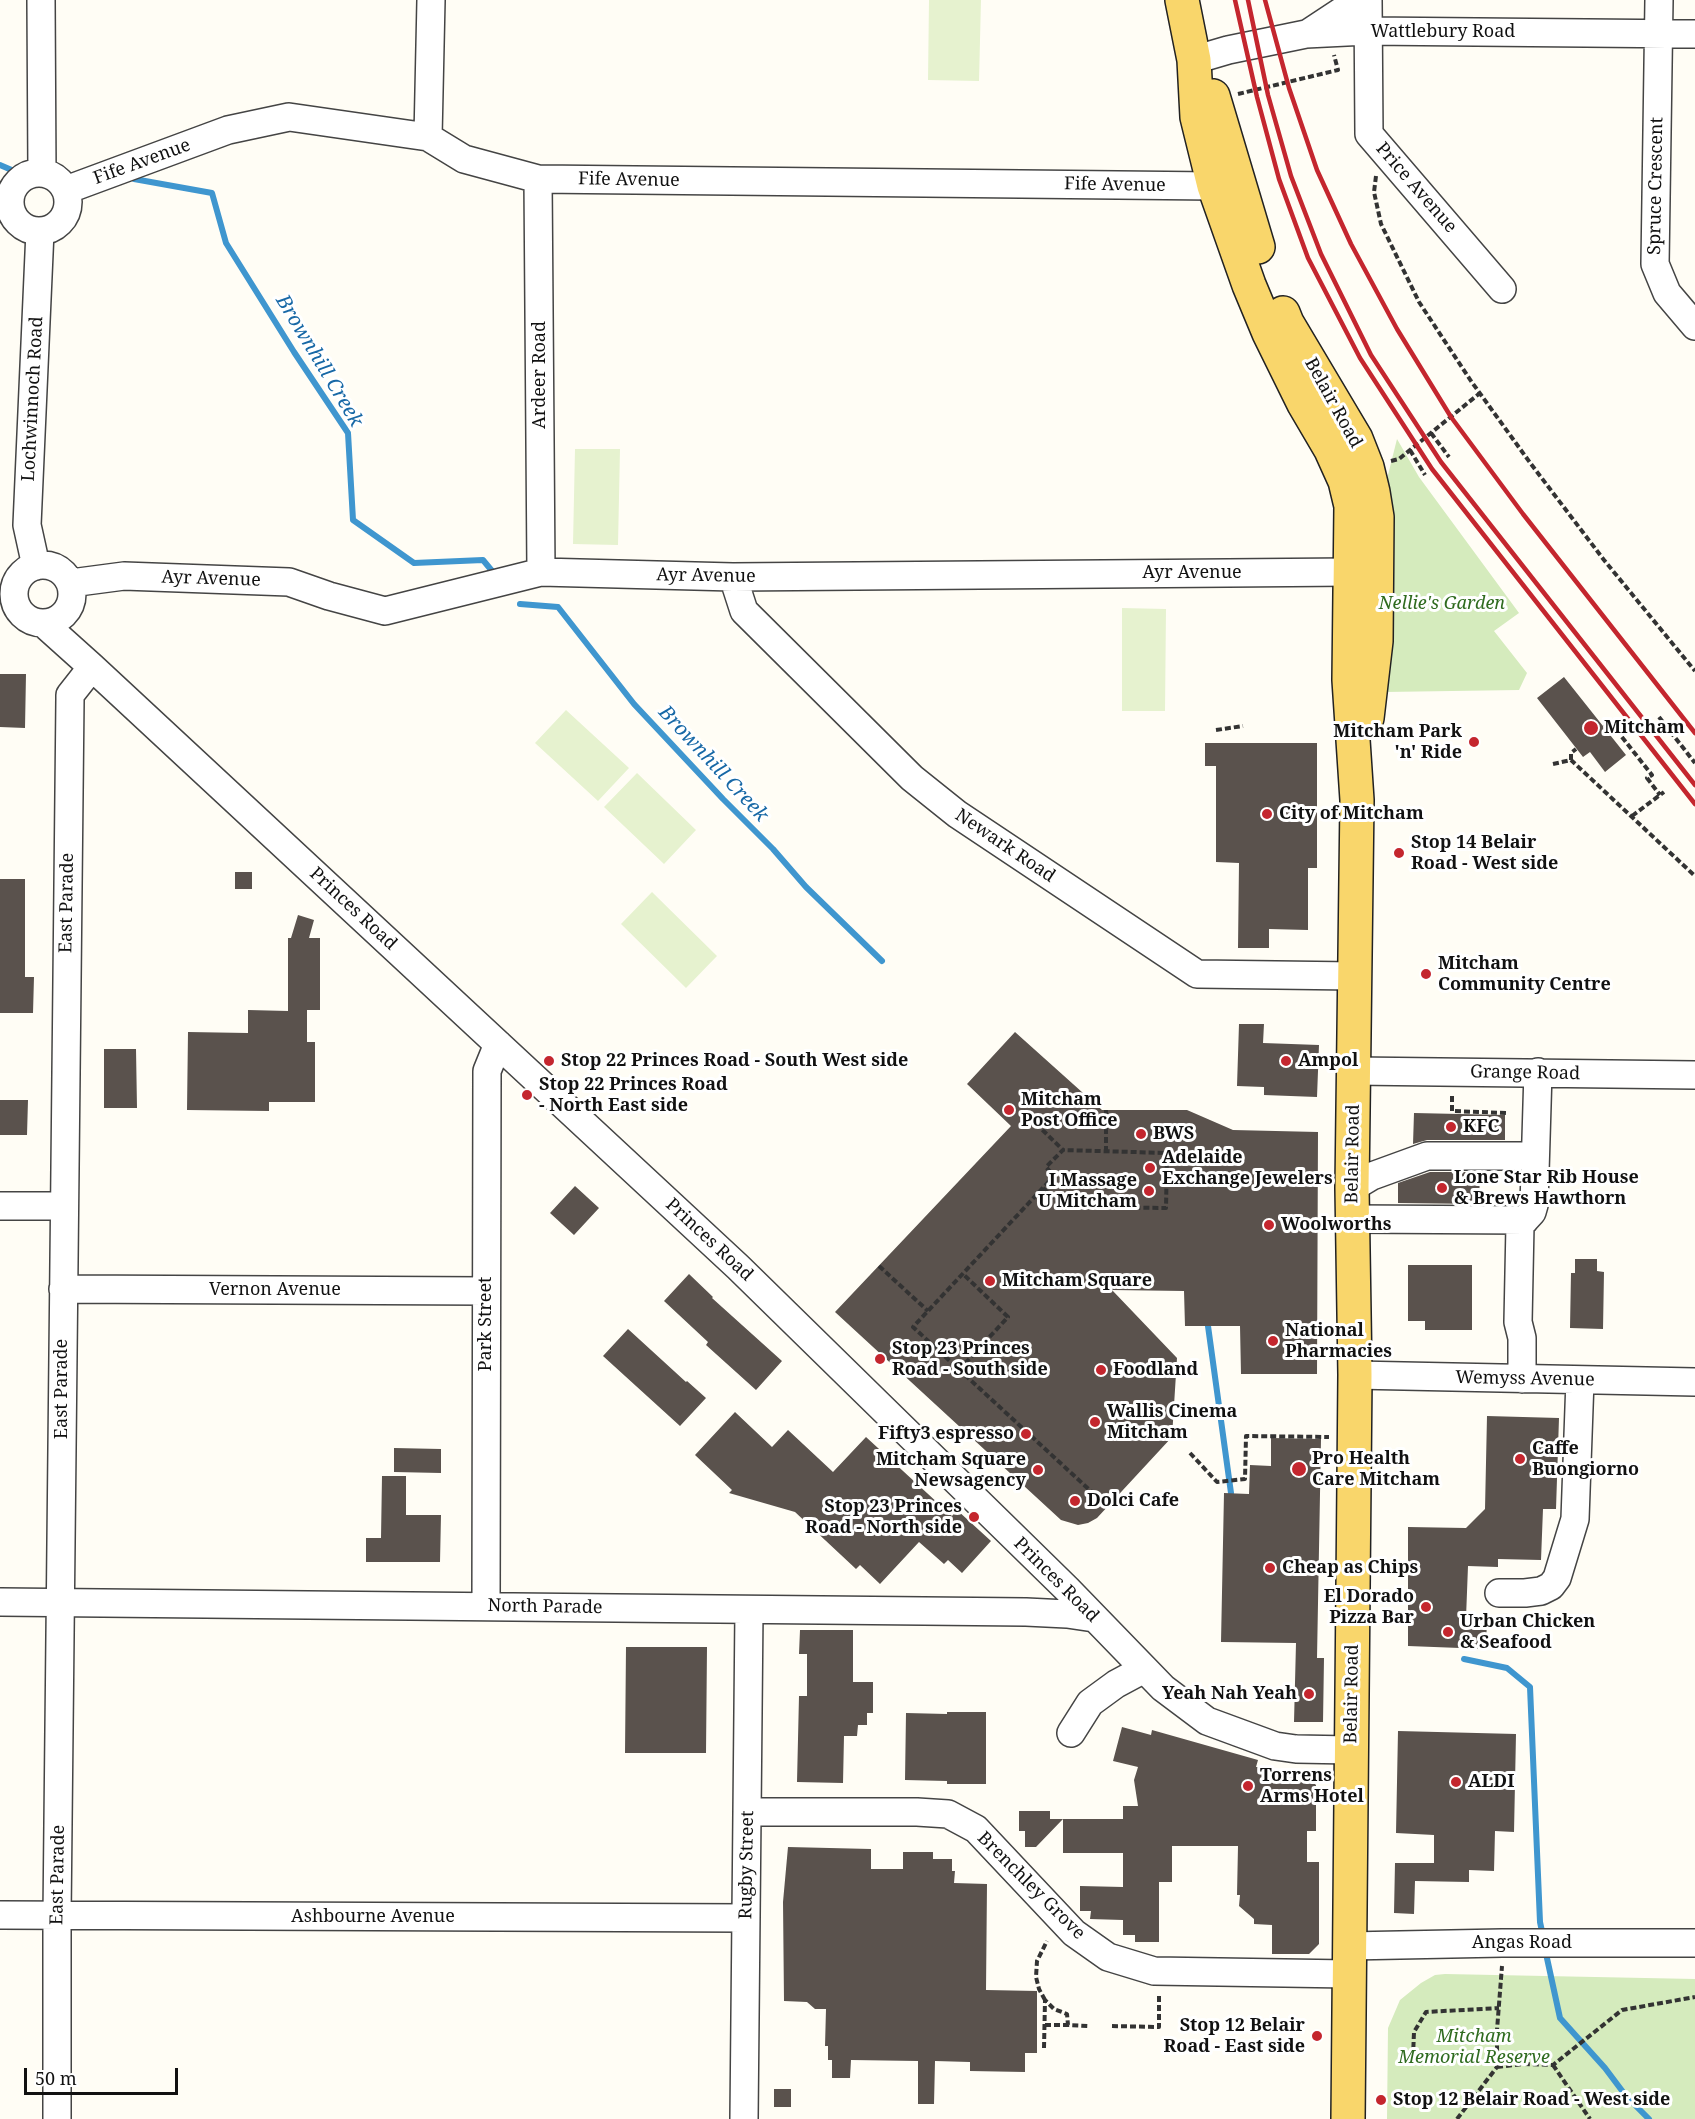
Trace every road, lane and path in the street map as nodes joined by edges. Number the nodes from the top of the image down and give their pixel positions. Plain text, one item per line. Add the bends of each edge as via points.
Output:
1 (41, 0) edge
2 (431, 0) edge
3 (1182, 0) edge
4 (1355, 0) edge
5 (1368, 0) edge
6 (1659, 0) edge
7 (1367, 31) junction
8 (1659, 33) junction
9 (1318, 34) junction
10 (1695, 34) edge
11 (1194, 60) junction
12 (1215, 99) junction
13 (1369, 134) junction
14 (429, 137) junction
15 (42, 173) junction
16 (538, 178) junction
17 (1214, 186) junction
18 (66, 190) junction
19 (5, 202) edge
20 (40, 231) junction
21 (1502, 290) dead end
22 (1695, 326) edge
23 (1480, 393) junction
24 (1431, 433) junction
25 (1410, 450) junction
26 (1449, 457) dead end
27 (1367, 467) junction
28 (1425, 475) dead end
29 (36, 566) junction
30 (1351, 572) junction
31 (531, 574) junction
32 (733, 577) junction
33 (71, 583) junction
34 (7, 584) edge
35 (55, 618) junction
36 (92, 667) junction
37 (1695, 671) edge
38 (1659, 717) dead end
39 (1243, 726) dead end
40 (1604, 727) dead end
41 (1216, 730) dead end
42 (1576, 749) dead end
43 (1571, 760) junction
44 (1695, 763) edge
45 (1553, 764) dead end
46 (1357, 800) junction
47 (1632, 816) junction
48 (1695, 876) edge
49 (1355, 976) junction
50 (498, 1044) junction
51 (1354, 1071) junction
52 (1538, 1072) junction
53 (1695, 1075) edge
54 (1452, 1092) dead end
55 (1106, 1108) dead end
56 (1023, 1111) dead end
57 (1507, 1113) dead end
58 (1063, 1150) junction
59 (1106, 1152) junction
60 (1535, 1156) junction
61 (1043, 1188) junction
62 (1351, 1203) junction
63 (0, 1206) edge
64 (64, 1206) junction
65 (1525, 1220) junction
66 (879, 1266) dead end
67 (963, 1274) junction
68 (63, 1289) junction
69 (486, 1291) junction
70 (928, 1311) junction
71 (959, 1370) junction
72 (1354, 1375) junction
73 (1522, 1378) junction
74 (1580, 1380) junction
75 (1695, 1382) edge
76 (1354, 1437) junction
77 (1190, 1453) dead end
78 (1108, 1507) dead end
79 (1048, 1571) junction
80 (1499, 1593) dead end
81 (0, 1602) edge
82 (61, 1602) junction
83 (486, 1606) junction
84 (749, 1610) junction
85 (1029, 1612) junction
86 (1094, 1618) junction
87 (1144, 1669) junction
88 (1071, 1733) dead end
89 (1351, 1750) junction
90 (747, 1812) junction
91 (0, 1915) edge
92 (57, 1916) junction
93 (746, 1918) junction
94 (1047, 1941) dead end
95 (1695, 1942) edge
96 (1509, 1943) junction
97 (1349, 1960) junction
98 (1159, 1995) dead end
99 (1695, 1997) edge
100 (1045, 2000) junction
101 (1499, 2008) junction
102 (1045, 2025) junction
103 (1068, 2025) junction
104 (1089, 2026) dead end
105 (1112, 2026) dead end
106 (1044, 2048) dead end
107 (1413, 2057) dead end
108 (1553, 2065) junction
109 (1497, 2067) junction
110 (57, 2119) edge
111 (744, 2119) edge
112 (1348, 2119) edge
113 (1457, 2119) edge
114 (1590, 2119) edge

1 - 15 street
2 - 14 street
3 - 11 main road, Belair Road
4 - 9 street
5 - 7 street, Price Avenue
6 - 8 street, Spruce Crescent
7 - 8 street, Wattlebury Road
7 - 9 street, Wattlebury Road
7 - 13 street, Price Avenue
8 - 10 street, Wattlebury Road
8 - 22 street, Spruce Crescent via 1655,264 1667,293
9 - 11 street, Wattlebury Road
9 - 12 path via 1338,70
11 - 12 main road, Belair Road
11 - 17 main road, Belair Road via 1197,117
12 - 27 main road, Belair Road via 1254,233 1287,323 1356,439
13 - 21 street, Price Avenue
13 - 23 path via 1377,153 1374,192 1381,224 1419,302
14 - 16 street, Fife Avenue via 464,159
14 - 18 street, Fife Avenue via 289,117 228,130
15 - 18 street via 61,182
15 - 19 street via 21,179
16 - 17 street, Fife Avenue
16 - 31 street, Ardeer Road
17 - 30 main road, Belair Road via 1269,333 1345,481 1351,506
18 - 20 street via 66,214 59,224
19 - 20 street via 22,226
20 - 29 street, Lochwinnoch Road via 27,525
23 - 24 path
23 - 37 path via 1604,560
24 - 25 path
24 - 26 path
25 - 27 path via 1399,459
25 - 28 path
27 - 46 main road, Belair Road via 1377,517 1376,642
29 - 33 street via 53,567
29 - 34 street
30 - 32 street, Ayr Avenue
30 - 46 main road, Belair Road via 1349,680
31 - 32 street, Ayr Avenue
31 - 33 street, Ayr Avenue via 386,611 289,582 124,576
32 - 49 street, Newark Road via 744,611 912,778 957,814 1197,974
33 - 35 street via 71,604
34 - 35 street via 21,614 31,620
35 - 36 street, Princes Road
36 - 50 street, Princes Road
36 - 64 street, East Parade via 70,695
38 - 44 path
39 - 41 path
40 - 47 path via 1610,722 1652,775 1647,778 1662,793
42 - 43 path
43 - 45 path
43 - 47 path
46 - 49 main road, Belair Road
47 - 48 path
49 - 51 main road, Belair Road
50 - 69 street, Park Street via 487,1071
50 - 79 street, Princes Road via 738,1267
51 - 52 street, Grange Road
51 - 62 main road, Belair Road
52 - 53 street, Grange Road
52 - 60 street
54 - 57 path via 1452,1111
55 - 59 path
56 - 58 path
58 - 59 path
58 - 61 path via 1046,1167 1054,1176
59 - 61 path via 1167,1153 1166,1208 1063,1207
60 - 62 street via 1427,1156 1372,1176
60 - 65 street via 1534,1205
61 - 67 path
62 - 65 street
62 - 72 main road, Belair Road
63 - 64 street
64 - 68 street, East Parade
65 - 73 street via 1520,1225 1518,1322
66 - 70 path
67 - 70 path
67 - 71 path via 1008,1317
68 - 69 street, Vernon Avenue
68 - 82 street, East Parade
69 - 83 street, Park Street
70 - 71 path via 913,1327
71 - 78 path
72 - 73 street, Wemyss Avenue
72 - 76 main road, Belair Road
73 - 74 street, Wemyss Avenue
74 - 75 street, Wemyss Avenue
74 - 80 street via 1575,1519 1557,1578 1540,1591
76 - 77 path via 1246,1436 1245,1479 1217,1482
76 - 89 main road, Belair Road
79 - 85 street via 1044,1595
79 - 86 street, Princes Road
81 - 82 street, North Parade
82 - 83 street, North Parade
82 - 92 street, East Parade
83 - 84 street, North Parade
84 - 85 street, North Parade
84 - 90 street, Rugby Street
85 - 86 street, North Parade
86 - 87 street, Princes Road
87 - 88 street via 1090,1703
87 - 89 street, Princes Road via 1162,1688 1207,1720 1232,1731 1275,1746
89 - 97 main road, Belair Road
90 - 93 street, Rugby Street
90 - 97 street, Brenchley Grove via 948,1814 975,1829 1074,1933 1108,1956 1154,1971 1304,1974
91 - 92 street, Ashbourne Avenue
92 - 93 street, Ashbourne Avenue
92 - 110 street, East Parade
93 - 111 street, Rugby Street
94 - 100 path via 1037,1961 1036,1977
95 - 96 street, Angas Road
96 - 97 street, Angas Road
96 - 101 path
97 - 112 main road, Belair Road
98 - 105 path via 1159,2027
99 - 108 path via 1622,2010
100 - 102 path
100 - 103 path via 1067,2014
101 - 107 path via 1426,2012 1414,2032
101 - 109 path
102 - 103 path
102 - 106 path
103 - 104 path
108 - 109 path
108 - 114 path
109 - 113 path

